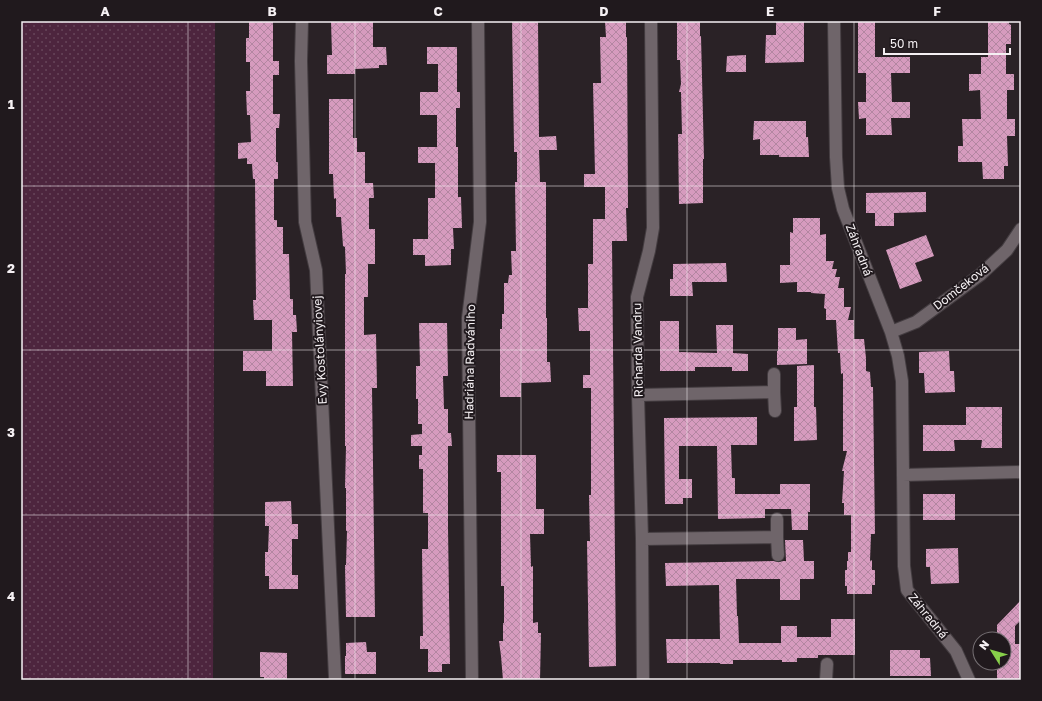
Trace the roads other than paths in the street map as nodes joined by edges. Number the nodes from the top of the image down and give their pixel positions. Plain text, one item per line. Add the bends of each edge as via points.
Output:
1 (302, 21) edge
2 (478, 21) edge
3 (651, 21) edge
4 (834, 21) edge
5 (1021, 229) edge
6 (891, 332) junction
7 (774, 374) dead end
8 (774, 392) junction
9 (638, 395) junction
10 (775, 411) dead end
11 (1021, 472) edge
12 (903, 475) junction
13 (777, 519) dead end
14 (777, 537) junction
15 (642, 539) junction
16 (778, 555) dead end
17 (827, 664) dead end
18 (334, 680) edge
19 (472, 680) edge
20 (643, 680) edge
21 (826, 680) edge
22 (968, 680) edge

1 - 18 street, Evy Kostolányiovej via 306,222 316,270
2 - 19 street, Hadriána Radvániho via 480,222 468,318
3 - 9 street, Richarda Vandru via 653,228 637,297
4 - 6 street, Záhradná via 838,188 843,209
5 - 6 street, Domčeková via 1007,250 980,274 916,322
6 - 12 street, Záhradná via 902,381
7 - 8 street
8 - 9 street
8 - 10 street
9 - 15 street, Richarda Vandru
11 - 12 street
12 - 22 street, Záhradná via 906,590 956,651
13 - 14 street
14 - 15 street
14 - 16 street
15 - 20 street, Richarda Vandru
17 - 21 street

